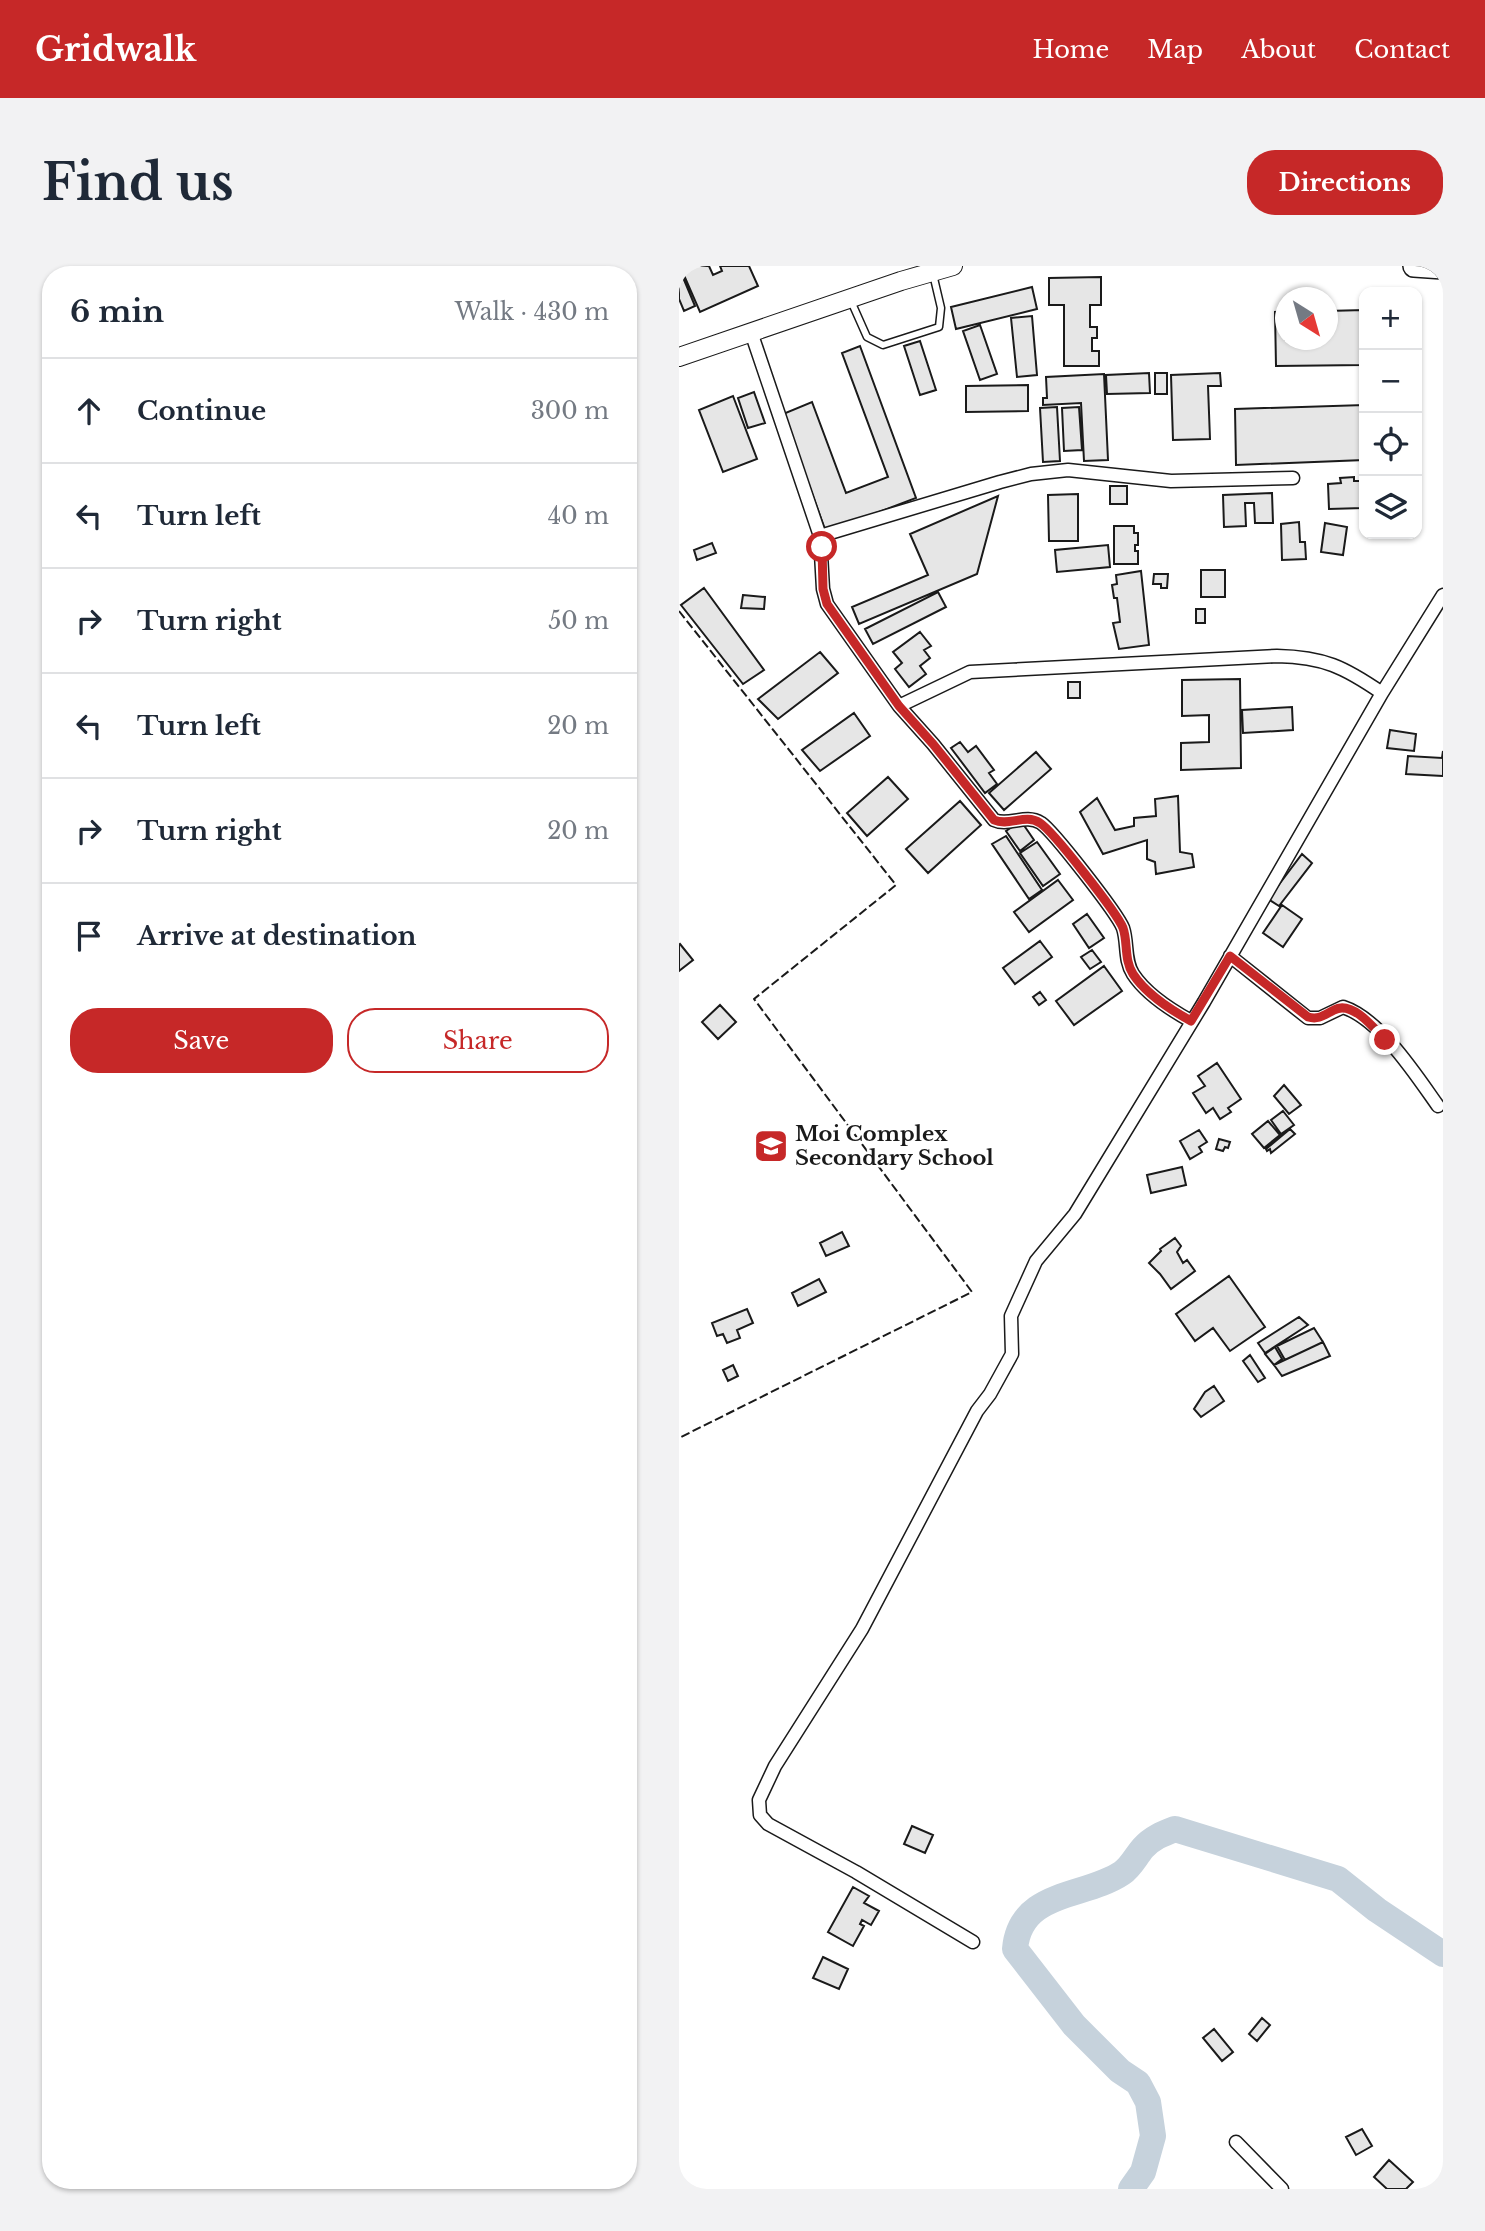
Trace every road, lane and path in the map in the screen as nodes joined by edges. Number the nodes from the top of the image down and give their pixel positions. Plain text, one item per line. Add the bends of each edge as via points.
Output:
1 (953, 266) edge
2 (1414, 266) edge
3 (1443, 268) edge
4 (935, 269) edge
5 (850, 298) junction
6 (751, 332) junction
7 (679, 357) edge
8 (1293, 478) dead end
9 (820, 536) junction
10 (1443, 595) edge
11 (1382, 693) junction
12 (899, 706) junction
13 (1230, 956) junction
14 (1191, 1021) junction
15 (1438, 1106) dead end
16 (973, 1942) dead end
17 (1236, 2142) dead end
18 (1282, 2189) edge

1 - 4 main road
2 - 3 highway
4 - 5 main road
4 - 5 lane via 939,327 883,345 867,337
5 - 6 main road
6 - 7 main road
6 - 9 street
8 - 9 street via 1171,481 1068,470 1031,474
9 - 12 street via 827,604
10 - 11 street
11 - 12 street via 1340,666 1276,656 970,672
11 - 13 street
12 - 14 street via 994,820 1026,819 1044,825 1115,913 1132,972 1161,1002
13 - 14 street
13 - 15 street via 1308,1017 1320,1018 1339,1007 1355,1013 1411,1065
14 - 16 street via 1075,1214 1036,1261 1011,1316 1012,1354 1003,1372 977,1411 862,1629 775,1766 759,1800 760,1815 768,1824
17 - 18 street

